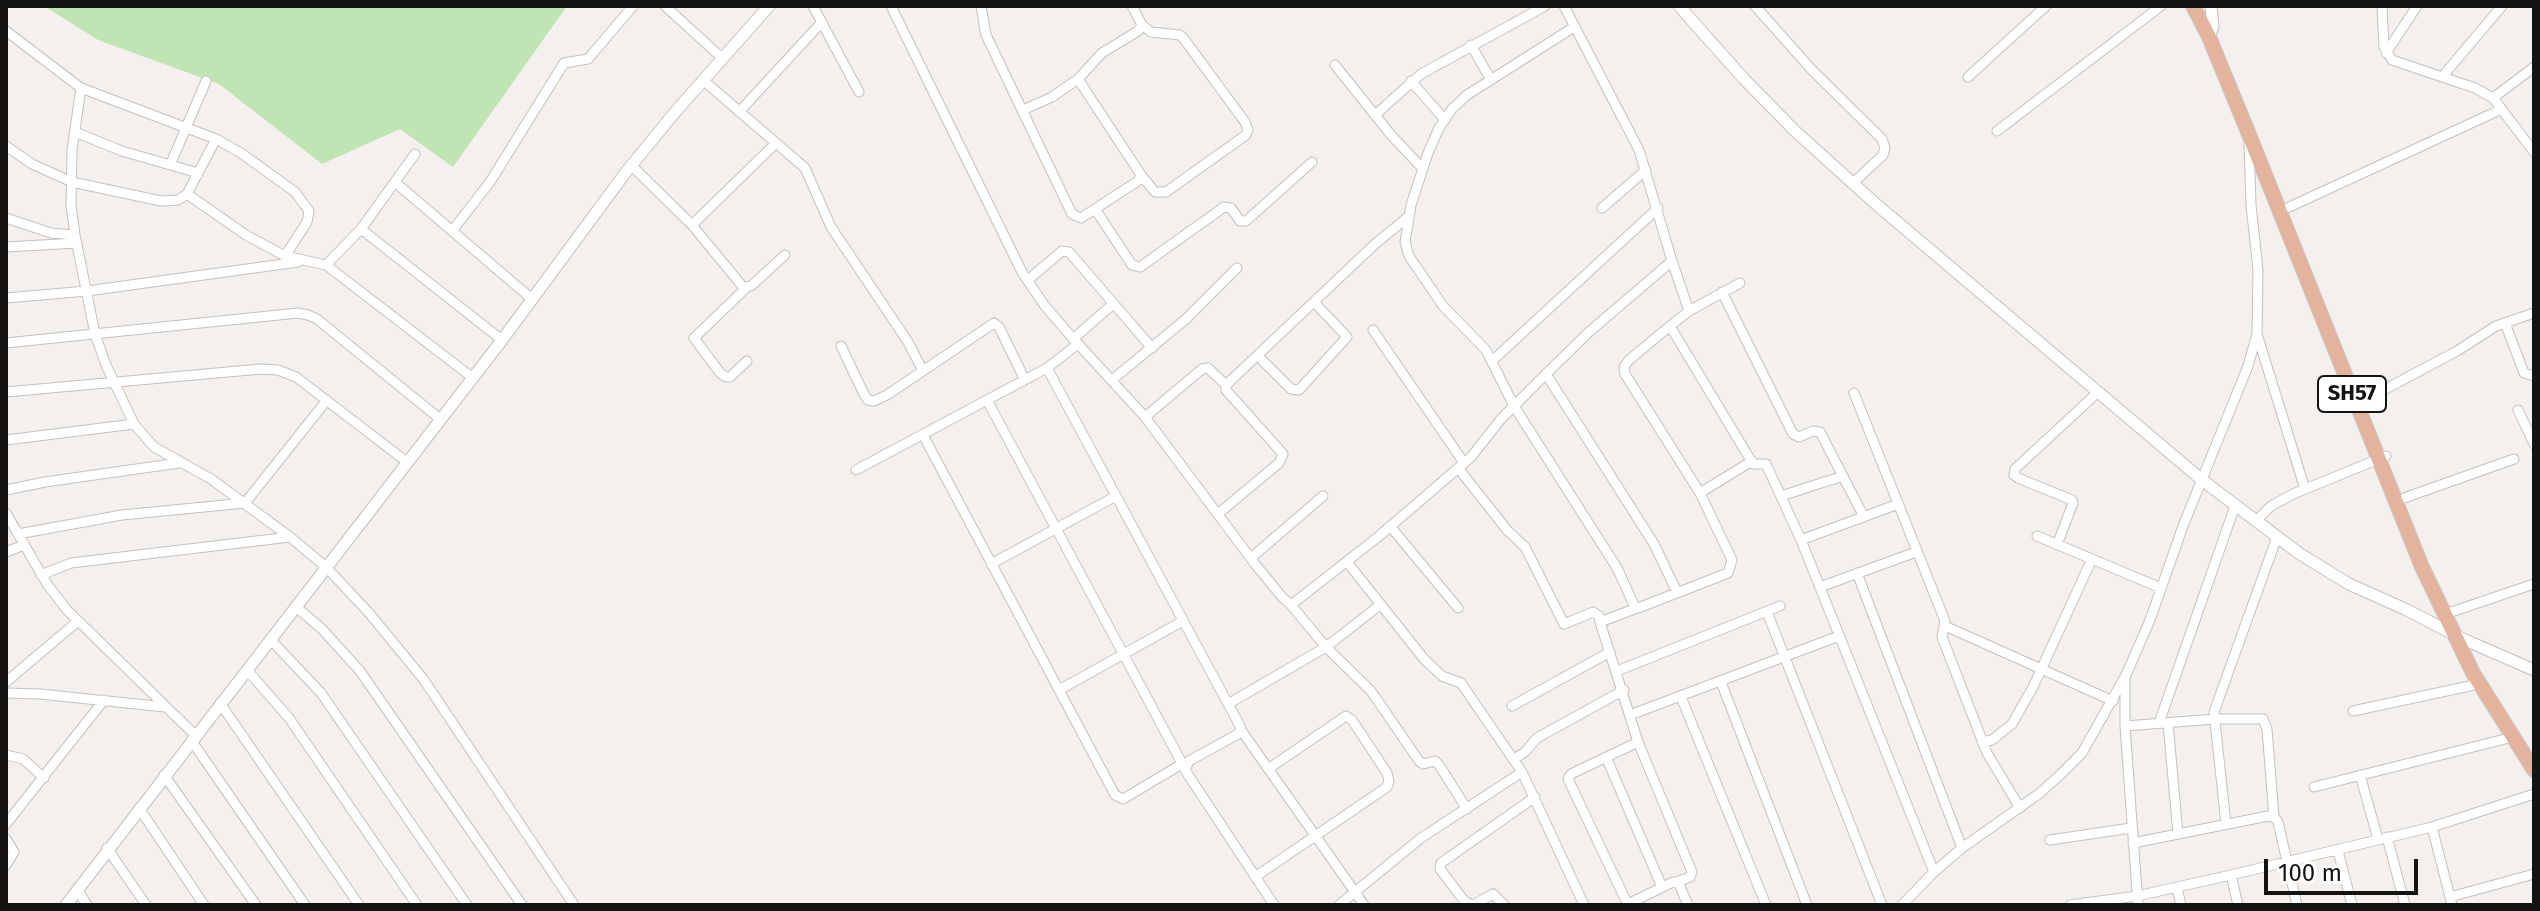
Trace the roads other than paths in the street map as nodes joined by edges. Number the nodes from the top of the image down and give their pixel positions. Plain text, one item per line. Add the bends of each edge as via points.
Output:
1 (633, 6) edge
2 (665, 6) edge
3 (769, 6) edge
4 (813, 6) edge
5 (891, 6) edge
6 (981, 6) edge
7 (1132, 6) edge
8 (1545, 6) edge
9 (1564, 6) edge
10 (1679, 6) edge
11 (1755, 6) edge
12 (2046, 6) edge
13 (2161, 6) edge
14 (2193, 6) edge
15 (2201, 6) edge
16 (2211, 6) edge
17 (2382, 6) edge
18 (2417, 6) edge
19 (2502, 6) edge
20 (822, 22) junction
21 (1142, 25) junction
22 (1574, 27) junction
23 (6, 31) edge
24 (2211, 32) junction
25 (1471, 45) junction
26 (2386, 53) junction
27 (722, 58) junction
28 (1335, 65) dead end
29 (2534, 67) edge
30 (1968, 77) dead end
31 (2442, 77) junction
32 (1078, 79) junction
33 (703, 80) junction
34 (1491, 80) junction
35 (206, 81) dead end
36 (1411, 81) junction
37 (81, 88) junction
38 (859, 92) dead end
39 (2493, 98) junction
40 (2502, 109) junction
41 (1023, 110) junction
42 (739, 112) junction
43 (1375, 115) junction
44 (1445, 120) junction
45 (187, 128) junction
46 (1997, 131) dead end
47 (75, 132) junction
48 (2248, 132) junction
49 (216, 139) junction
50 (775, 144) junction
51 (6, 146) edge
52 (2534, 152) edge
53 (415, 154) dead end
54 (1312, 162) dead end
55 (171, 163) junction
56 (632, 166) junction
57 (1423, 169) junction
58 (1646, 170) junction
59 (198, 173) junction
60 (1141, 175) junction
61 (72, 182) junction
62 (396, 183) junction
63 (1853, 183) junction
64 (187, 194) junction
65 (1602, 208) dead end
66 (1658, 208) junction
67 (2287, 208) junction
68 (1095, 209) junction
69 (1408, 217) junction
70 (6, 218) edge
71 (692, 225) junction
72 (361, 229) junction
73 (452, 231) junction
74 (76, 239) junction
75 (6, 247) edge
76 (785, 255) dead end
77 (285, 256) junction
78 (302, 261) junction
79 (1672, 261) junction
80 (326, 265) junction
81 (1237, 268) dead end
82 (1028, 280) junction
83 (1740, 283) dead end
84 (746, 288) junction
85 (87, 291) junction
86 (1722, 292) junction
87 (6, 298) edge
88 (532, 299) junction
89 (1314, 302) junction
90 (1113, 304) junction
91 (1689, 311) junction
92 (2534, 313) edge
93 (2505, 323) junction
94 (1670, 326) junction
95 (1373, 330) dead end
96 (95, 334) junction
97 (2257, 334) junction
98 (2333, 338) junction
99 (502, 340) junction
100 (1075, 342) junction
101 (6, 343) edge
102 (841, 346) dead end
103 (1152, 348) junction
104 (1258, 356) junction
105 (747, 361) dead end
106 (1492, 361) junction
107 (1047, 368) junction
108 (923, 371) junction
109 (1546, 374) junction
110 (2534, 376) edge
111 (473, 378) junction
112 (1025, 380) junction
113 (1112, 380) junction
114 (114, 383) junction
115 (1226, 385) junction
116 (6, 392) edge
117 (2098, 392) junction
118 (1854, 393) dead end
119 (327, 400) junction
120 (987, 400) junction
121 (2363, 401) junction
122 (1514, 406) junction
123 (2518, 410) dead end
124 (1145, 417) junction
125 (440, 419) junction
126 (134, 424) junction
127 (923, 435) junction
128 (6, 440) edge
129 (2534, 444) edge
130 (2382, 458) junction
131 (2514, 459) dead end
132 (1752, 461) junction
133 (407, 462) junction
134 (179, 463) junction
135 (1461, 466) junction
136 (856, 470) dead end
137 (1843, 476) junction
138 (2202, 480) junction
139 (2305, 489) junction
140 (6, 490) edge
141 (1700, 493) junction
142 (1116, 496) junction
143 (1323, 496) dead end
144 (1781, 496) junction
145 (2404, 498) junction
146 (245, 503) junction
147 (1898, 504) junction
148 (2235, 506) junction
149 (6, 513) edge
150 (1219, 513) junction
151 (1864, 517) junction
152 (2256, 521) junction
153 (1390, 526) junction
154 (1054, 529) junction
155 (18, 534) junction
156 (2037, 536) dead end
157 (290, 537) junction
158 (2277, 537) junction
159 (1801, 540) junction
160 (24, 545) junction
161 (2057, 545) junction
162 (6, 552) edge
163 (1916, 552) junction
164 (1251, 558) junction
165 (2092, 559) junction
166 (1347, 562) junction
167 (991, 564) junction
168 (326, 567) junction
169 (1857, 573) junction
170 (41, 575) junction
171 (2534, 584) edge
172 (1820, 587) junction
173 (2161, 588) junction
174 (1677, 592) junction
175 (1291, 605) junction
176 (1380, 605) junction
177 (295, 606) junction
178 (1780, 606) dead end
179 (1458, 608) dead end
180 (1637, 608) junction
181 (1767, 612) junction
182 (2451, 612) junction
183 (78, 621) junction
184 (1183, 621) junction
185 (1600, 622) junction
186 (1945, 626) junction
187 (1839, 636) junction
188 (2458, 637) junction
189 (270, 639) junction
190 (1326, 647) junction
191 (1610, 652) junction
192 (1123, 655) junction
193 (1783, 656) junction
194 (2042, 668) junction
195 (247, 670) junction
196 (2534, 670) edge
197 (1617, 671) junction
198 (2126, 675) junction
199 (6, 682) edge
200 (1721, 682) junction
201 (2479, 684) junction
202 (1059, 690) junction
203 (1624, 690) junction
204 (6, 693) edge
205 (1681, 697) junction
206 (104, 700) junction
207 (2113, 701) junction
208 (220, 703) junction
209 (1228, 704) junction
210 (1512, 706) dead end
211 (165, 707) junction
212 (2353, 711) dead end
213 (1630, 715) junction
214 (2215, 719) junction
215 (2163, 723) junction
216 (2125, 726) junction
217 (1241, 730) junction
218 (2513, 737) junction
219 (193, 738) junction
220 (1638, 742) junction
221 (1982, 742) junction
222 (2534, 752) edge
223 (6, 755) edge
224 (1606, 757) junction
225 (1514, 759) junction
226 (1183, 765) junction
227 (1268, 769) junction
228 (2534, 770) edge
229 (1522, 772) junction
230 (164, 775) junction
231 (2360, 775) junction
232 (44, 778) junction
233 (2314, 787) dead end
234 (2534, 794) edge
235 (1535, 797) junction
236 (139, 808) junction
237 (2020, 808) junction
238 (1467, 809) junction
239 (2274, 817) junction
240 (6, 824) edge
241 (2226, 824) junction
242 (2432, 827) junction
243 (2131, 828) junction
244 (2178, 834) junction
245 (1314, 836) junction
246 (2382, 838) junction
247 (6, 839) edge
248 (2050, 840) dead end
249 (2133, 843) junction
250 (107, 848) junction
251 (1962, 848) junction
252 (2338, 851) junction
253 (2286, 861) junction
254 (6, 865) edge
255 (1934, 872) junction
256 (2534, 874) edge
257 (2231, 875) junction
258 (1255, 877) junction
259 (1676, 882) junction
260 (1662, 887) junction
261 (2177, 888) junction
262 (77, 889) junction
263 (1354, 893) junction
264 (2138, 901) edge
265 (2451, 901) edge
266 (303, 902) edge
267 (1469, 904) edge
268 (66, 905) edge
269 (87, 905) edge
270 (146, 905) edge
271 (204, 905) edge
272 (256, 905) edge
273 (292, 905) edge
274 (359, 905) edge
275 (417, 905) edge
276 (467, 905) edge
277 (522, 905) edge
278 (574, 905) edge
279 (1274, 905) edge
280 (1339, 905) edge
281 (1364, 905) edge
282 (1504, 905) edge
283 (1584, 905) edge
284 (1627, 905) edge
285 (1688, 905) edge
286 (1766, 905) edge
287 (1807, 905) edge
288 (1882, 905) edge
289 (1902, 905) edge
290 (2070, 905) edge
291 (2181, 905) edge
292 (2238, 905) edge
293 (2297, 905) edge
294 (2352, 905) edge
295 (2405, 905) edge

1 - 73 street via 588,59 564,63 490,182
2 - 27 street
3 - 27 street
4 - 20 street
5 - 82 street
6 - 41 street via 986,35
7 - 21 street
8 - 25 street
9 - 22 street
10 - 63 street via 1795,131
11 - 63 street via 1882,139 1883,155
12 - 30 street
13 - 46 street
14 - 24 main road, SH57
15 - 24 main road, SH57
16 - 24 street
17 - 26 street
18 - 26 street
19 - 31 street
20 - 38 street
20 - 42 street
21 - 32 street via 1102,53
21 - 60 street via 1151,32 1180,35 1248,130 1166,192 1155,192
22 - 34 street
22 - 58 street
23 - 37 street
24 - 48 main road, SH57
24 - 67 main road, SH57 via 2250,112
25 - 34 street
25 - 36 street
26 - 31 street via 2392,60
27 - 33 street
28 - 43 street
29 - 39 street
31 - 39 street
32 - 41 street
32 - 60 street
33 - 42 street
33 - 56 street
34 - 44 street via 1467,95
35 - 45 street
36 - 43 street
36 - 44 street
37 - 45 street
37 - 47 street
39 - 40 street
40 - 52 street
40 - 67 street
41 - 68 street via 1072,214 1081,218
42 - 50 street
43 - 57 street
44 - 57 street
45 - 49 street
45 - 55 street
47 - 55 street
47 - 61 street
48 - 97 street
48 - 98 main road, SH57
49 - 59 street
49 - 77 street via 295,192 309,211
50 - 71 street
50 - 108 street via 805,168 831,227
51 - 61 street
53 - 62 street
54 - 68 street via 1246,221 1224,207 1140,267 1132,265
55 - 59 street
56 - 71 street
56 - 88 street
57 - 69 street
58 - 65 street
58 - 66 street
59 - 64 street
60 - 68 street
61 - 64 street via 161,201
61 - 74 street
62 - 72 street
62 - 73 street
63 - 117 street
64 - 77 street
66 - 79 street
66 - 106 street
67 - 98 main road, SH57
69 - 89 street
69 - 106 street via 1409,256 1443,306
70 - 74 street
71 - 84 street
72 - 80 street
72 - 99 street
73 - 88 street
74 - 75 street
74 - 85 street
76 - 84 street
77 - 78 street
78 - 80 street
78 - 85 street
79 - 91 street
79 - 109 street
80 - 111 street
81 - 103 street
82 - 90 street via 1065,250
82 - 100 street
83 - 86 street
84 - 105 street via 694,338 726,377
85 - 87 street
85 - 96 street
86 - 91 street
86 - 137 street via 1793,434 1820,432
88 - 99 street
89 - 104 street
89 - 104 street via 1347,337 1299,390 1291,389
90 - 100 street
90 - 103 street
91 - 94 street
92 - 93 street
93 - 110 street via 2524,373
93 - 121 street
94 - 132 street
94 - 141 street via 1624,367 1625,374
95 - 135 street
96 - 101 street
96 - 114 street
96 - 125 street via 308,315
97 - 138 street
97 - 139 street
98 - 121 main road, SH57
98 - 130 main road, SH57
99 - 111 street
100 - 107 street
100 - 113 street
102 - 108 street via 868,400 887,395
103 - 113 street
104 - 115 street
106 - 122 street
107 - 112 street
107 - 142 street
108 - 112 street via 994,323
109 - 122 street
109 - 174 street via 1654,544
111 - 125 street
112 - 120 street
113 - 124 street
114 - 116 street
114 - 119 street via 278,370
114 - 126 street
115 - 124 street via 1208,368 1202,369
115 - 150 street via 1283,454
117 - 138 street
117 - 161 street via 2015,469 2018,478 2072,500
118 - 147 street
119 - 133 street
119 - 146 street
120 - 127 street
120 - 154 street
121 - 130 main road, SH57
122 - 135 street
122 - 180 street
123 - 129 street
124 - 150 street
125 - 133 street
126 - 128 street
126 - 134 street via 154,447
127 - 136 street
127 - 167 street
130 - 139 street
130 - 145 main road, SH57
130 - 188 main road, SH57
131 - 145 street
132 - 141 street
132 - 144 street via 1766,464
133 - 168 street
134 - 140 street
134 - 146 street
135 - 153 street
135 - 185 street via 1525,547 1561,622 1596,612
137 - 144 street
137 - 151 street
138 - 148 street
138 - 173 street
139 - 152 street via 2271,506
141 - 174 street via 1732,566 1728,573
142 - 154 street
142 - 184 street
143 - 164 street
144 - 159 street
145 - 182 main road, SH57
146 - 155 street via 122,515
146 - 157 street
147 - 151 street
147 - 163 street
148 - 152 street
148 - 215 street
149 - 155 street
150 - 164 street
151 - 159 street
152 - 158 street
153 - 166 street
153 - 179 street
154 - 167 street
154 - 192 street
155 - 160 street
156 - 161 street
157 - 168 street
157 - 170 street via 71,563
158 - 188 street via 2349,584
158 - 214 street via 2215,706
159 - 172 street
160 - 162 street
160 - 170 street
161 - 165 street
163 - 169 street
163 - 186 street
164 - 175 street
165 - 173 street
165 - 194 street
166 - 175 street
166 - 176 street
167 - 202 street
168 - 177 street
168 - 278 street via 424,680
169 - 172 street
169 - 251 street
170 - 183 street
171 - 182 street
172 - 187 street
173 - 198 street
174 - 180 street
175 - 190 street
176 - 190 street
176 - 225 street via 1442,676 1461,683
177 - 189 street
177 - 277 street via 360,671
178 - 181 street
180 - 185 street
181 - 193 street
181 - 197 street
182 - 188 main road, SH57
183 - 199 street
183 - 211 street
184 - 192 street
184 - 209 street
185 - 191 street
186 - 194 street
186 - 221 street via 1942,637
187 - 193 street
187 - 255 street
188 - 196 street
188 - 201 main road, SH57
188 - 222 main road, SH57
189 - 195 street
189 - 276 street via 321,693
190 - 209 street
190 - 238 street via 1371,691 1419,761 1439,765
191 - 197 street
191 - 210 street
192 - 202 street
192 - 226 street
193 - 200 street
193 - 288 street
194 - 207 street
194 - 221 street via 2012,724
195 - 208 street
195 - 275 street via 289,718
197 - 203 street
198 - 207 street
198 - 216 street
200 - 205 street
200 - 287 street
201 - 212 street
201 - 218 main road, SH57
202 - 226 street via 1119,797
203 - 213 street
203 - 225 street via 1537,738
204 - 206 street
205 - 213 street
205 - 286 street
206 - 211 street
206 - 232 street
207 - 237 street via 2082,753
208 - 219 street
208 - 274 street
209 - 217 street
211 - 219 street
213 - 220 street
214 - 215 street
214 - 239 street via 2266,722
214 - 241 street
215 - 216 street
215 - 244 street
216 - 243 street
217 - 226 street
217 - 227 street
218 - 228 main road, SH57
218 - 231 street
219 - 230 street
219 - 266 street
220 - 224 street
220 - 259 street via 1692,872
221 - 237 street
223 - 232 street via 23,759
224 - 260 street
224 - 284 street via 1568,779
225 - 229 street
226 - 258 street
227 - 245 street
227 - 245 street via 1338,720 1352,720 1389,781
229 - 235 street
229 - 238 street
230 - 236 street
230 - 272 street
231 - 233 street
231 - 246 street
232 - 240 street
234 - 242 street
235 - 267 street via 1441,863 1440,869
235 - 283 street
236 - 250 street
236 - 271 street
237 - 251 street
238 - 263 street via 1421,838
239 - 241 street
239 - 253 street
241 - 244 street
242 - 246 street
242 - 265 street
243 - 248 street
243 - 249 street
244 - 249 street
245 - 258 street
245 - 263 street
246 - 252 street
246 - 295 street
247 - 254 street via 14,852
249 - 264 street
250 - 262 street
250 - 270 street
251 - 255 street
252 - 253 street
252 - 294 street
253 - 257 street
253 - 293 street
255 - 289 street
256 - 265 street
257 - 261 street
257 - 292 street
258 - 279 street
259 - 260 street
259 - 285 street
260 - 284 street
261 - 264 street
261 - 291 street
262 - 268 street
262 - 269 street
263 - 280 street
263 - 281 street
264 - 290 street
266 - 273 street
267 - 282 street via 1493,894

